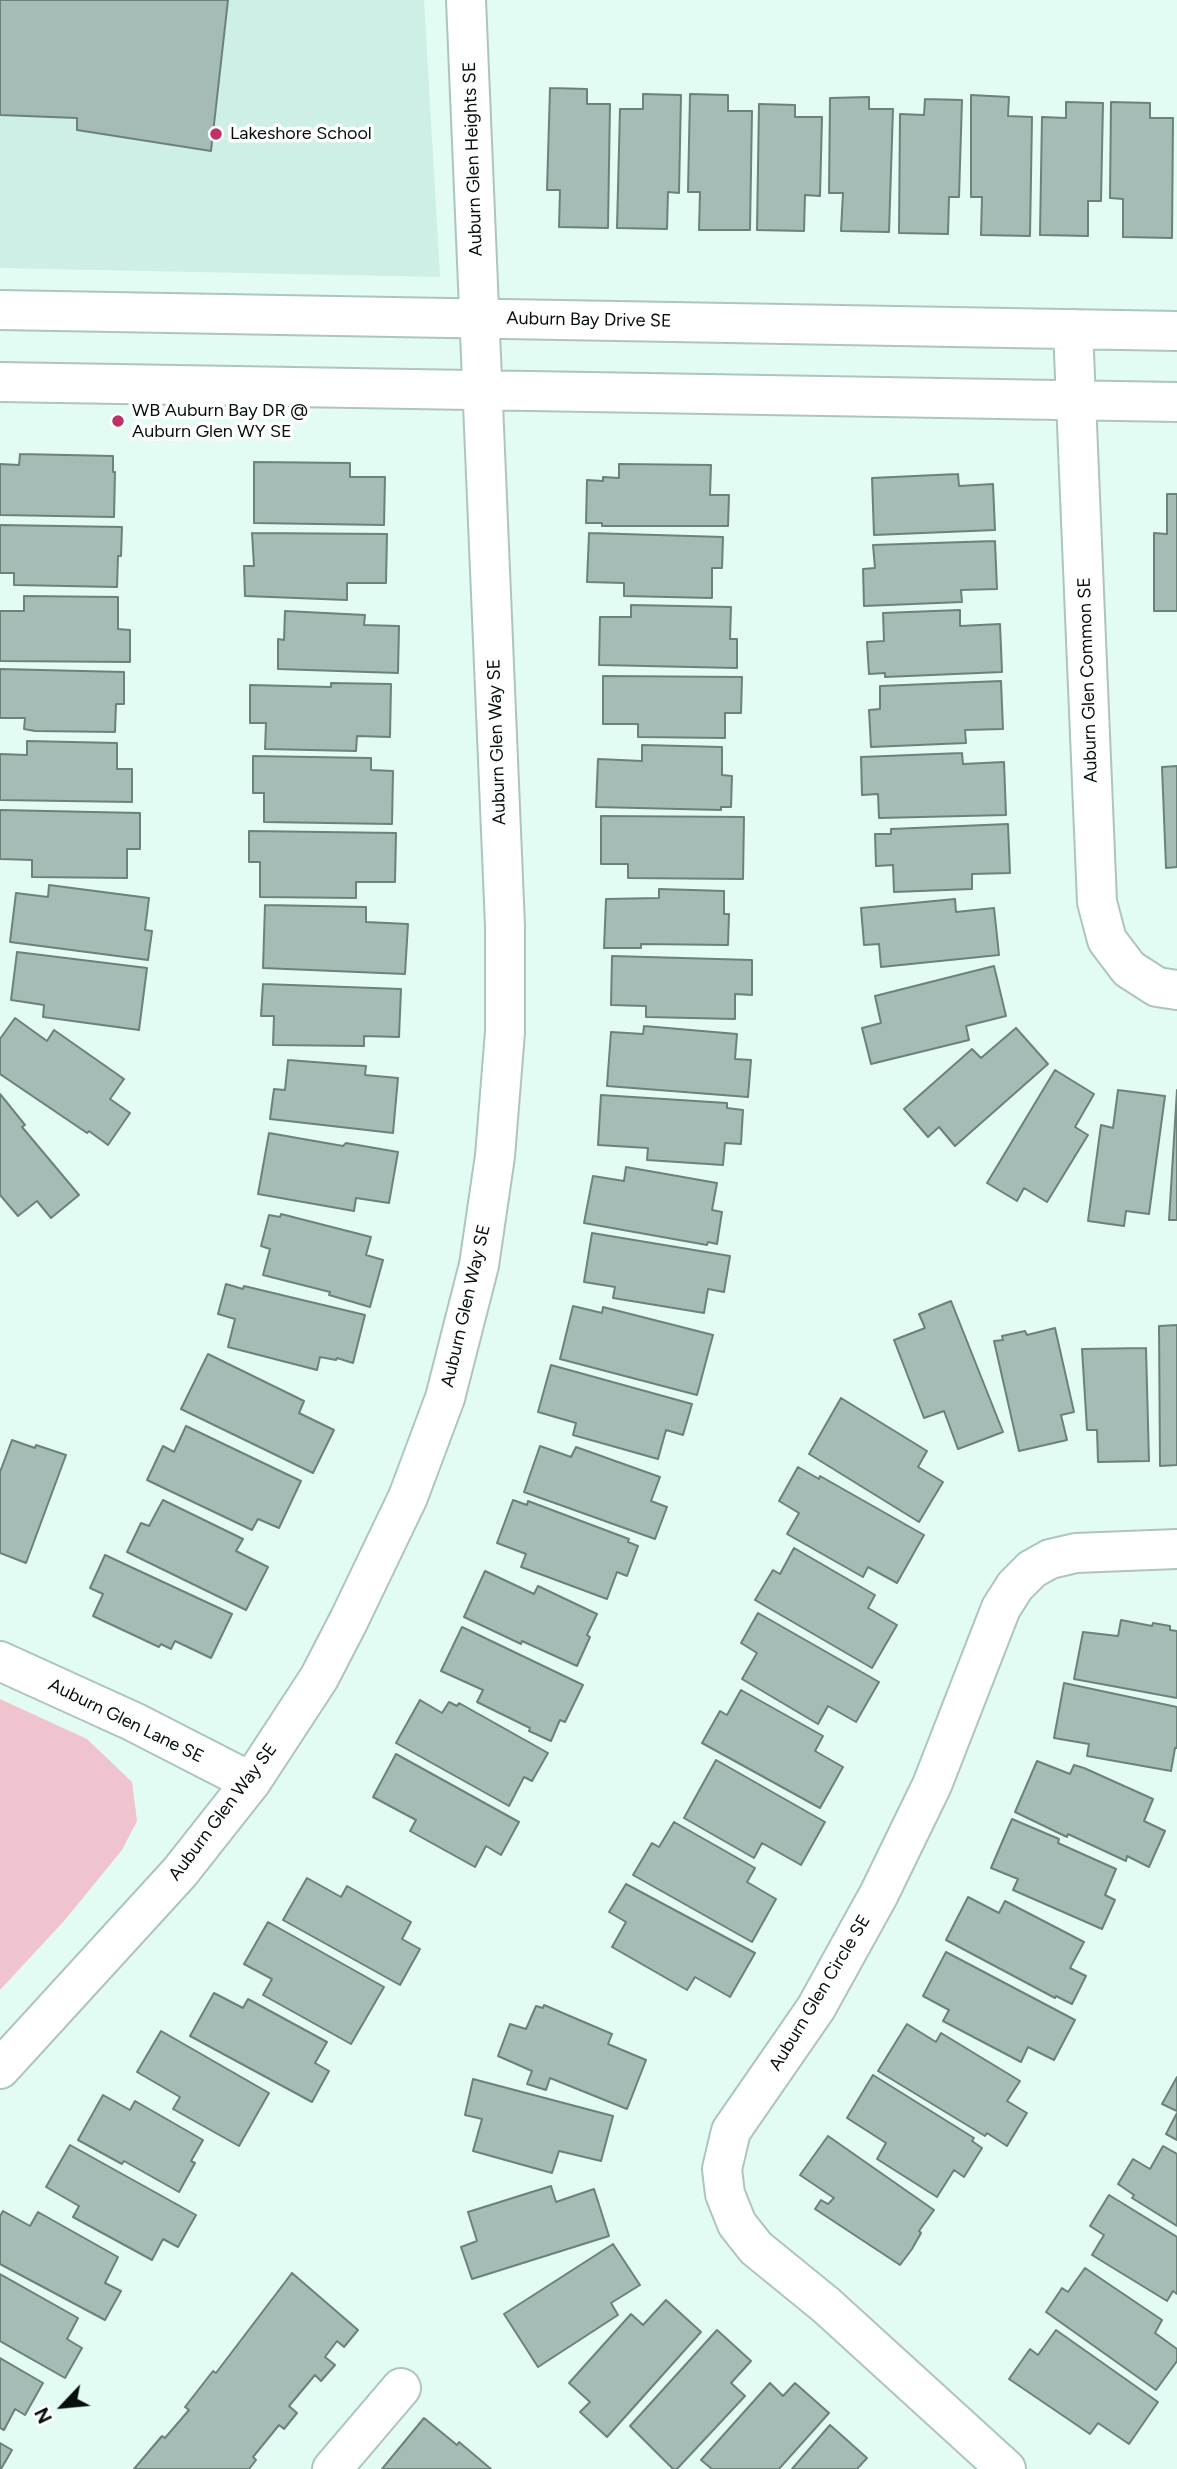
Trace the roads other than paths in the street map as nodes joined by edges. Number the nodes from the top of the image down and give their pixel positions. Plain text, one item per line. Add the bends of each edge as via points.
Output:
1 (466, 0) edge
2 (0, 310) edge
3 (480, 318) junction
4 (1073, 329) junction
5 (1177, 331) edge
6 (0, 382) edge
7 (482, 390) junction
8 (1077, 401) junction
9 (1177, 402) edge
10 (1177, 989) edge
11 (1177, 1549) edge
12 (0, 1661) edge
13 (251, 1782) junction
14 (0, 2069) edge
15 (401, 2388) dead end
16 (332, 2469) edge
17 (1006, 2469) edge

1 - 3 street, Auburn Glen Heights SE
2 - 3 street, Auburn Bay Drive SE
3 - 4 street, Auburn Bay Drive SE
3 - 7 street, Auburn Glen Way SE
4 - 5 street, Auburn Bay Drive SE
4 - 8 street, Auburn Glen Common SE
6 - 7 street
7 - 8 street
7 - 13 street, Auburn Glen Way SE via 505,926 505,1032 495,1156 479,1265 445,1398 408,1497 319,1678
8 - 9 street
8 - 10 street, Auburn Glen Common SE via 1097,902 1107,940 1129,969 1157,987
11 - 17 street, Auburn Glen Circle SE via 1076,1553 1050,1559 1015,1586 1001,1608 932,1786 879,1894 816,2008 731,2131 722,2169 725,2194 737,2224 757,2248
12 - 13 street, Auburn Glen Lane SE
13 - 14 street, Auburn Glen Way SE via 180,1872
15 - 16 street

